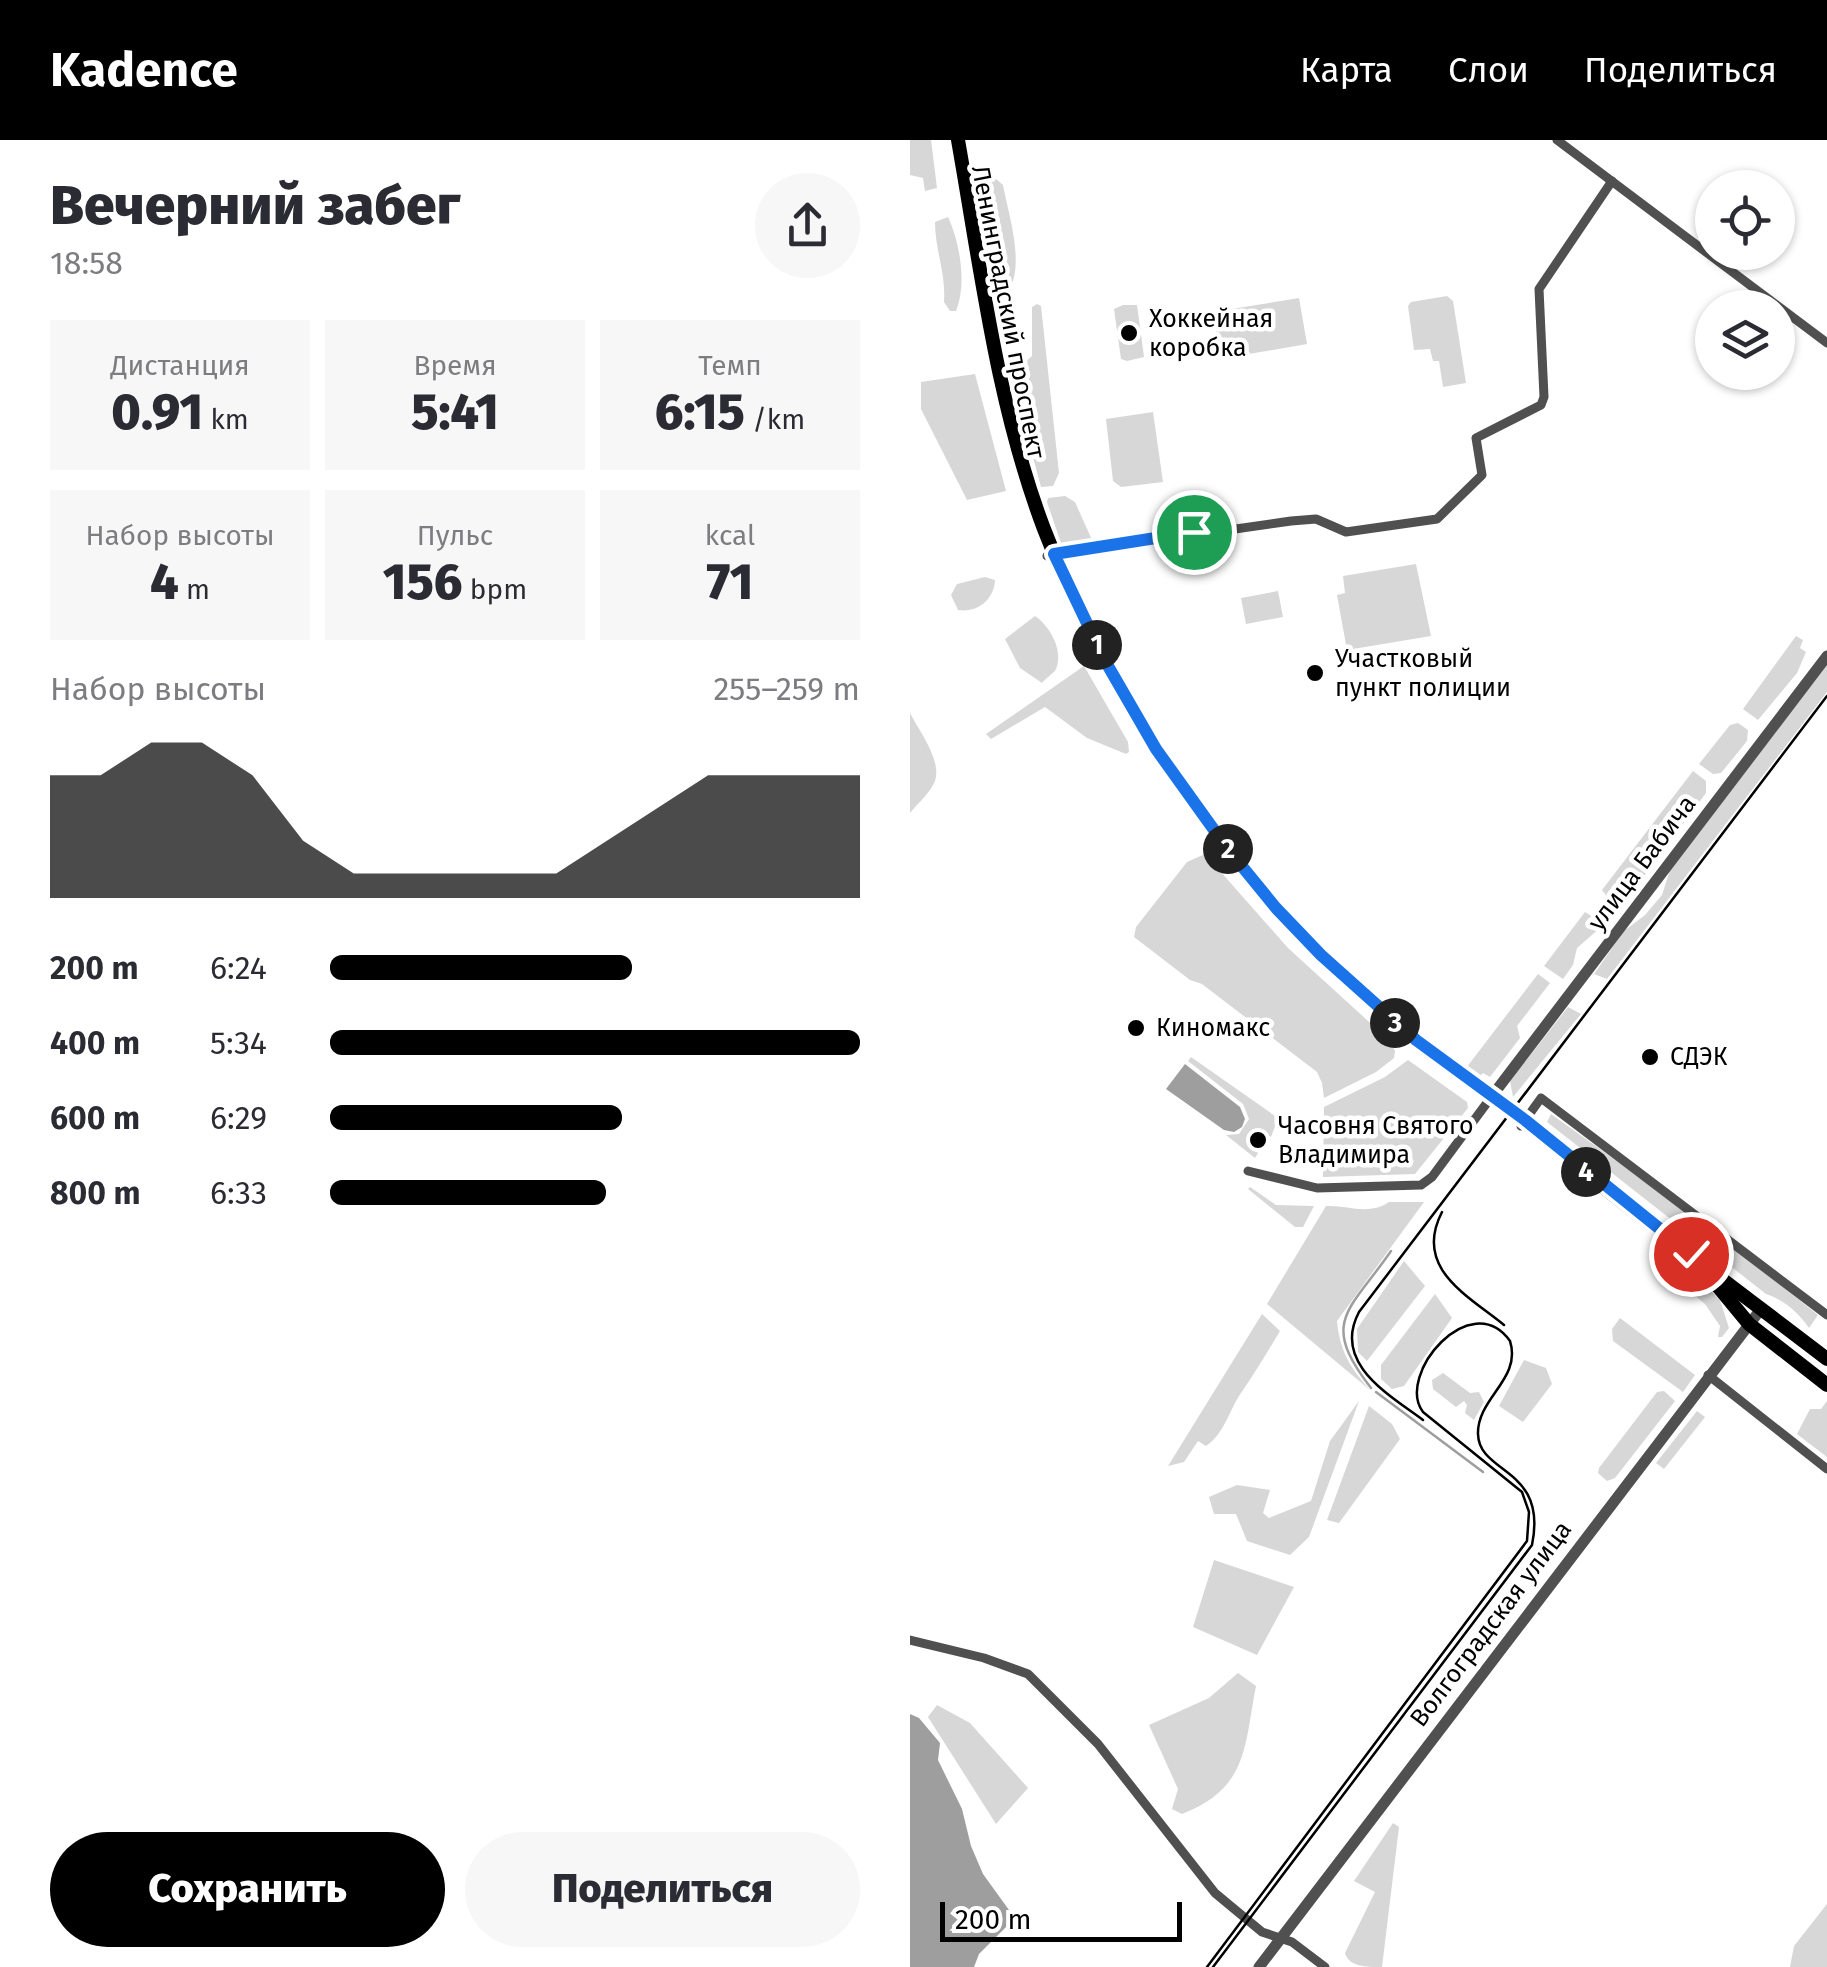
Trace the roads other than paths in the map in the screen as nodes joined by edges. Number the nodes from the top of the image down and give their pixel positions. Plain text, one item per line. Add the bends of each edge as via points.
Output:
1 (955, 140) edge
2 (1557, 140) edge
3 (1612, 181) junction
4 (1827, 343) edge
5 (1051, 555) junction
6 (1827, 656) edge
7 (1489, 1100) junction
8 (1523, 1123) junction
9 (1248, 1171) dead end
10 (1691, 1254) junction
11 (1761, 1309) junction
12 (1827, 1315) edge
13 (1749, 1324) junction
14 (1827, 1358) edge
15 (1708, 1375) junction
16 (1827, 1385) edge
17 (1827, 1469) edge
18 (910, 1640) edge
19 (1280, 1938) junction
20 (1259, 1967) edge
21 (1325, 1967) edge

1 - 5 main road, Ленинградский проспект via 1005,399
2 - 3 street
3 - 4 street
3 - 5 street via 1539,289 1541,404 1476,438 1482,474 1437,518 1346,532 1316,518
5 - 7 main road, Ленинградский проспект via 1128,704 1246,872 1321,955
6 - 7 street, улица Бабича
7 - 8 main road, Ленинградский проспект
7 - 9 street via 1424,1184 1326,1188
8 - 10 main road, Ленинградский проспект
8 - 12 street via 1541,1098
10 - 11 main road, Ленинградский проспект
10 - 13 main road, Ленинградский проспект
11 - 13 street, Волгоградская улица
11 - 14 main road, Ленинградский проспект
13 - 15 street, Волгоградская улица
13 - 16 main road, Ленинградский проспект
15 - 17 street
15 - 19 street, Волгоградская улица
18 - 19 street via 1028,1674 1098,1744 1215,1893 1262,1932
19 - 20 street, Волгоградская улица
19 - 21 street

